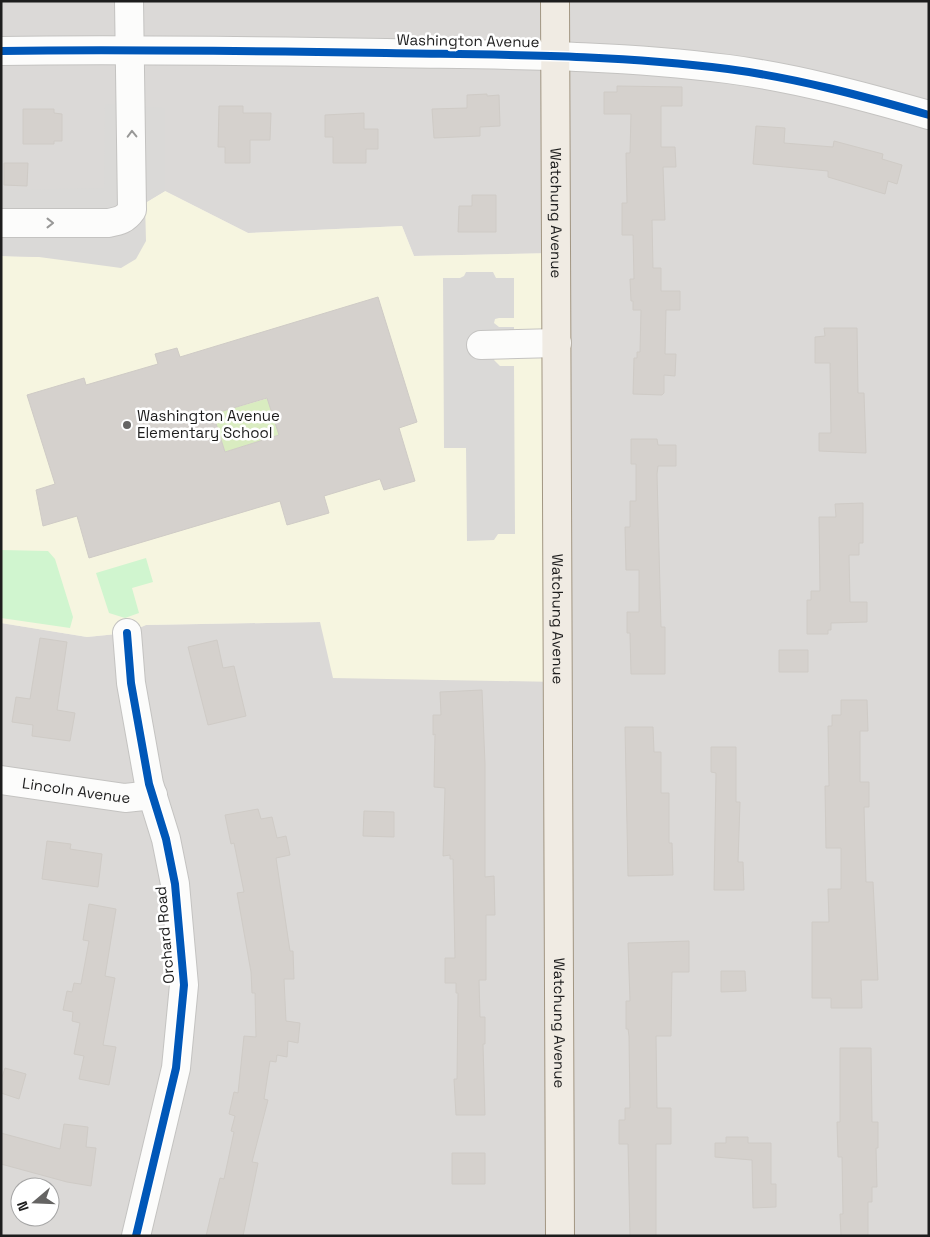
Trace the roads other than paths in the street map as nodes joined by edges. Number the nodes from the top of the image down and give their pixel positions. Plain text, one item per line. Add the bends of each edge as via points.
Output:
1 (130, 1) edge
2 (555, 1) edge
3 (130, 49) junction
4 (1, 51) edge
5 (555, 56) junction
6 (929, 115) edge
7 (1, 223) edge
8 (557, 343) junction
9 (481, 345) dead end
10 (127, 633) dead end
11 (1, 780) edge
12 (153, 795) junction
13 (136, 1236) edge
14 (560, 1236) edge

1 - 3 street
2 - 5 main road, Watchung Avenue
3 - 4 street, Washington Avenue
3 - 5 street, Washington Avenue
7 -> 3 street via 108,223 127,217 132,210 133,199
5 - 6 street, Washington Avenue via 644,60 729,69 840,90
5 - 8 main road, Watchung Avenue
8 - 9 street
8 - 14 main road, Watchung Avenue
10 - 12 street, Orchard Road via 131,683
11 - 12 street, Lincoln Avenue via 125,798
12 - 13 street, Orchard Road via 175,884 184,985 176,1068

